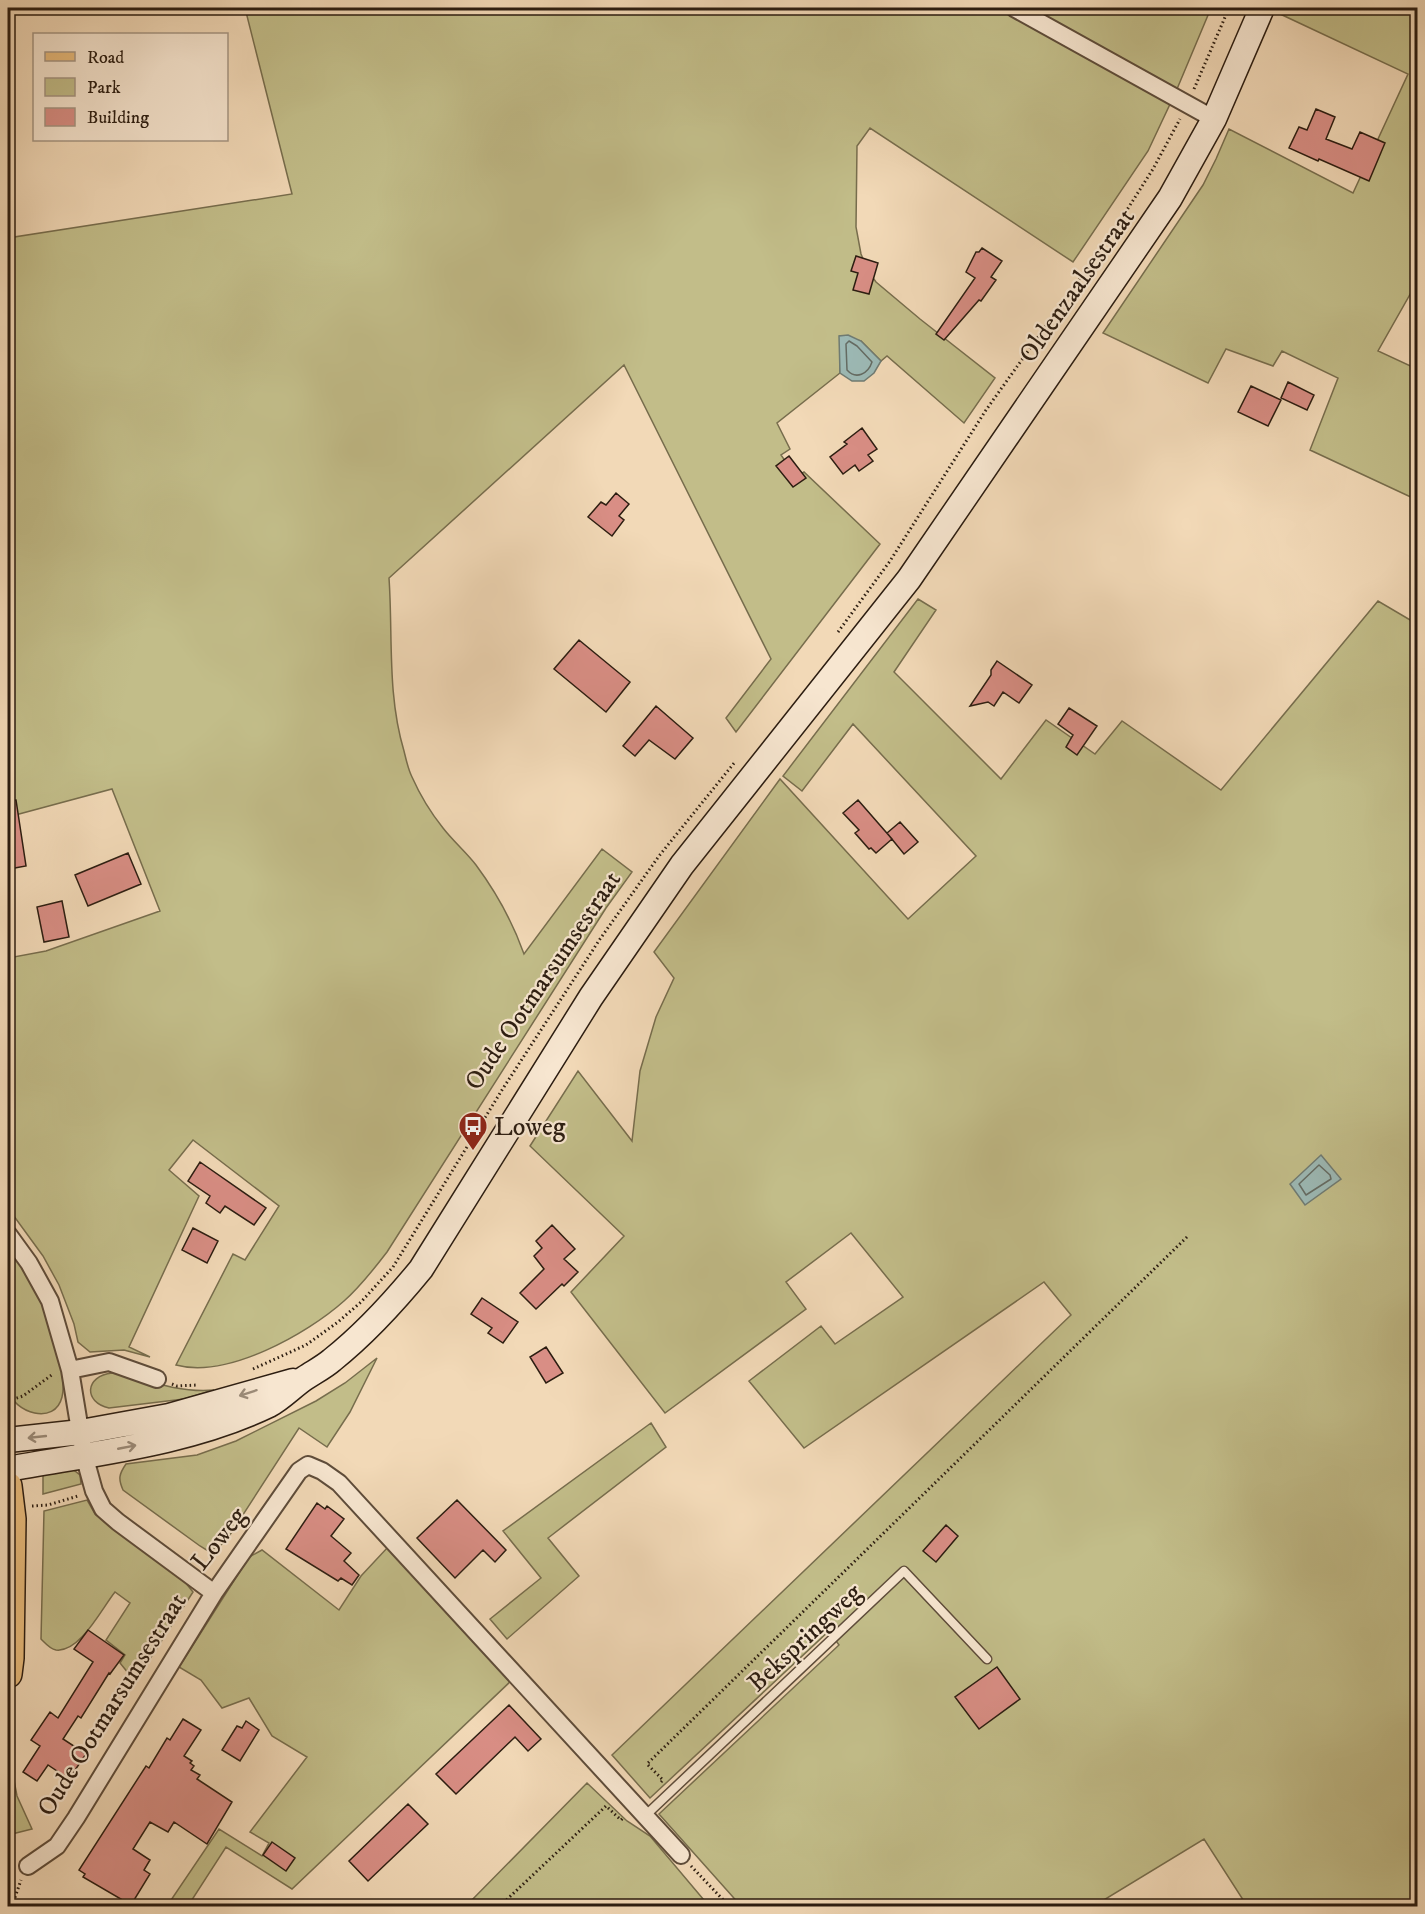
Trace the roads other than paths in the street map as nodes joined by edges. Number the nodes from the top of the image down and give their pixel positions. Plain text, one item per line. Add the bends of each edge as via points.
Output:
1 (1014, 8) edge
2 (1262, 8) edge
3 (1214, 119) junction
4 (909, 579) joint
5 (8, 1234) edge
6 (70, 1370) junction
7 (304, 1378) junction
8 (157, 1379) road end
9 (81, 1432) junction
10 (8, 1440) edge
11 (84, 1455) junction
12 (8, 1469) edge
13 (9, 1497) edge
14 (214, 1593) junction
15 (987, 1659) dead end
16 (8, 1674) edge
17 (645, 1816) junction
18 (681, 1855) road end
19 (28, 1866) road end

1 - 3 street
2 - 3 main road, Oldenzaalsestraat
3 - 4 main road, Oldenzaalsestraat via 1170,198
4 - 7 main road, Oude Ootmarsumsestraat via 682,865 591,997 421,1269 370,1327 331,1362
5 - 6 street, Loweg via 50,1301
6 - 8 street via 109,1362
6 - 9 street, Loweg
7 -> 9 main road, Oude Ootmarsumsestraat via 169,1416
11 -> 7 main road, Oude Ootmarsumsestraat via 176,1438 228,1422 271,1404
9 -> 10 main road, Oude Ootmarsumsestraat
9 - 11 street, Loweg
11 - 12 main road, Oude Ootmarsumsestraat
11 - 14 street, Loweg via 103,1509
13 - 16 main road via 12,1519
14 - 17 street, Loweg via 299,1471 308,1465 322,1471 339,1483
14 - 19 street, Oude Ootmarsumsestraat via 57,1846
15 - 17 lane, Bekspringweg via 904,1571
17 - 18 street, Loweg

